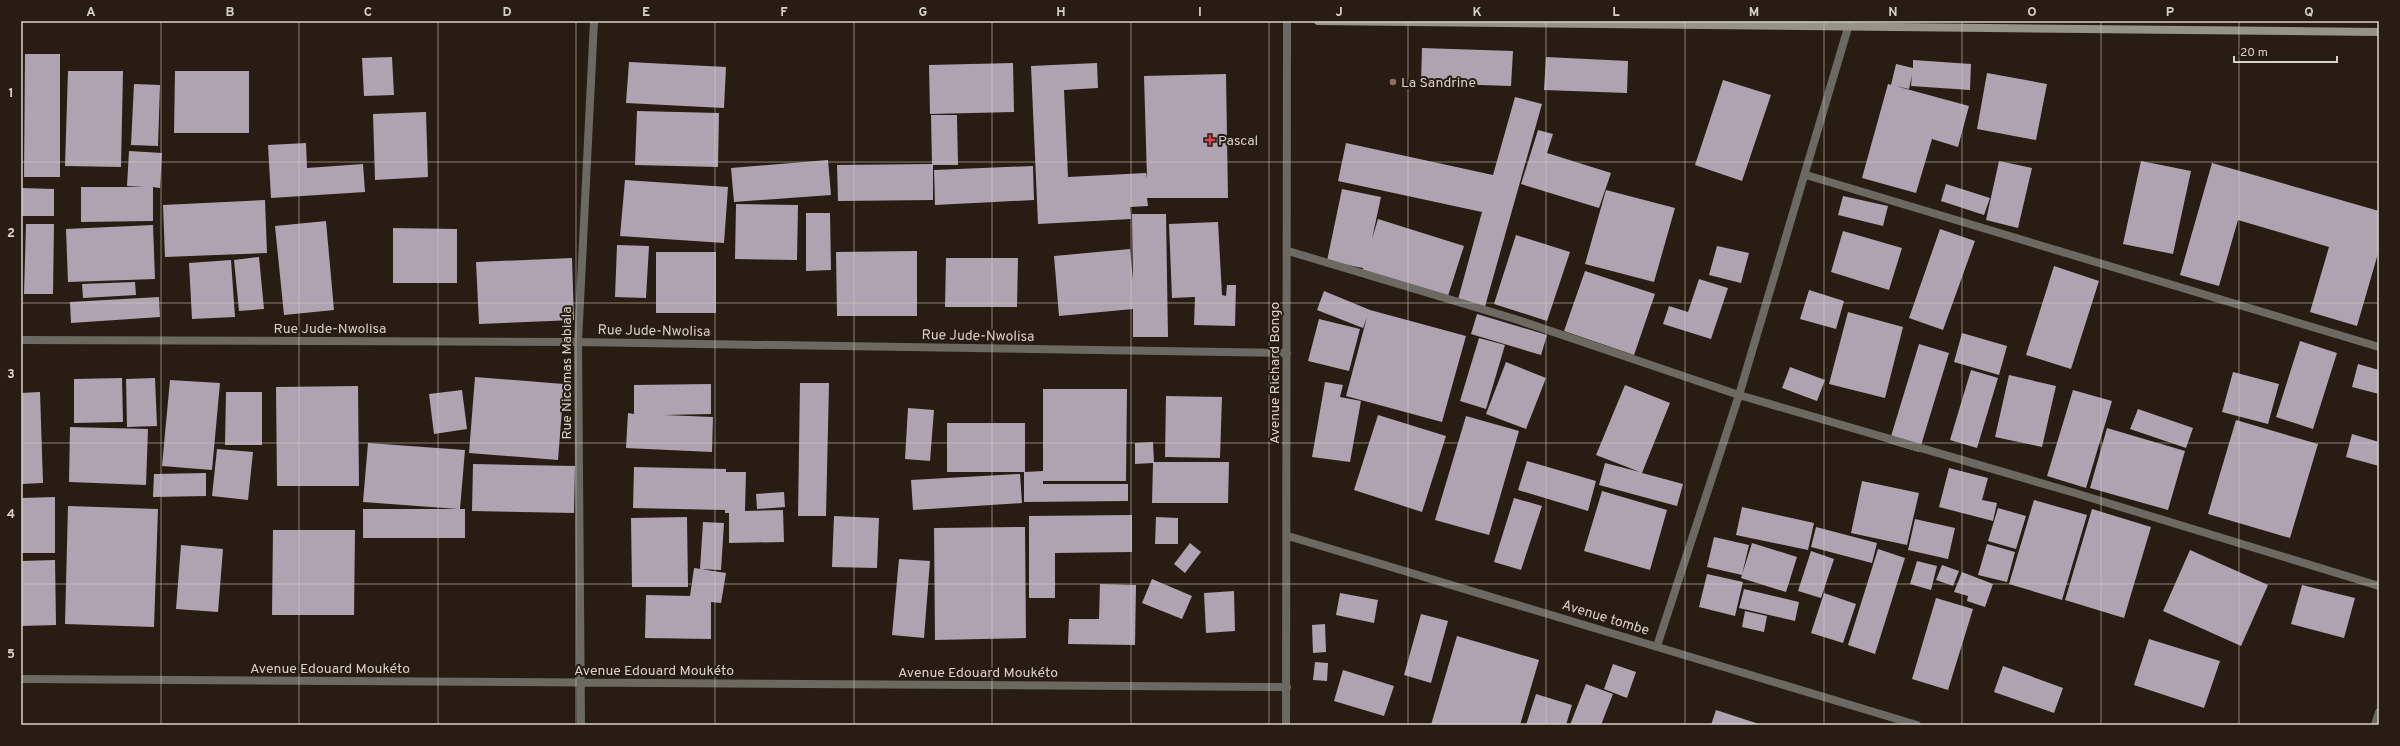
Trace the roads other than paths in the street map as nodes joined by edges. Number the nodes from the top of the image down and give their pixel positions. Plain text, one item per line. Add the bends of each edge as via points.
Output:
1 (594, 21) edge
2 (1287, 21) edge
3 (1318, 21) edge
4 (1850, 23) edge
5 (2379, 32) edge
6 (1806, 175) junction
7 (1288, 251) junction
8 (21, 340) edge
9 (578, 342) junction
10 (2379, 347) edge
11 (1287, 353) junction
12 (1739, 395) junction
13 (1288, 536) junction
14 (2379, 586) edge
15 (1657, 646) junction
16 (21, 679) edge
17 (582, 682) junction
18 (1287, 687) junction
19 (2379, 712) edge
20 (581, 725) edge
21 (1286, 725) edge
22 (1917, 725) edge
23 (2375, 725) edge

1 - 9 street, Rue Nicomas Mabiala
2 - 7 street, Avenue Richard Bongo
3 - 4 street
4 - 5 street
4 - 6 street
6 - 10 street
6 - 12 street
7 - 11 street, Avenue Richard Bongo
7 - 12 street via 1515,319
8 - 9 street, Rue Jude-Nwolisa
9 - 11 street, Rue Jude-Nwolisa
9 - 17 street, Rue Nicomas Mabiala
11 - 13 street, Avenue Richard Bongo
12 - 14 street via 2075,493
12 - 15 street
13 - 15 street, Avenue tombe
13 - 18 street, Avenue Richard Bongo
15 - 22 street, Avenue tombe
16 - 17 street, Avenue Edouard Moukéto
17 - 18 street, Avenue Edouard Moukéto
17 - 20 street, Rue Nicomas Mabiala
18 - 21 street, Avenue Richard Bongo
19 - 23 street

